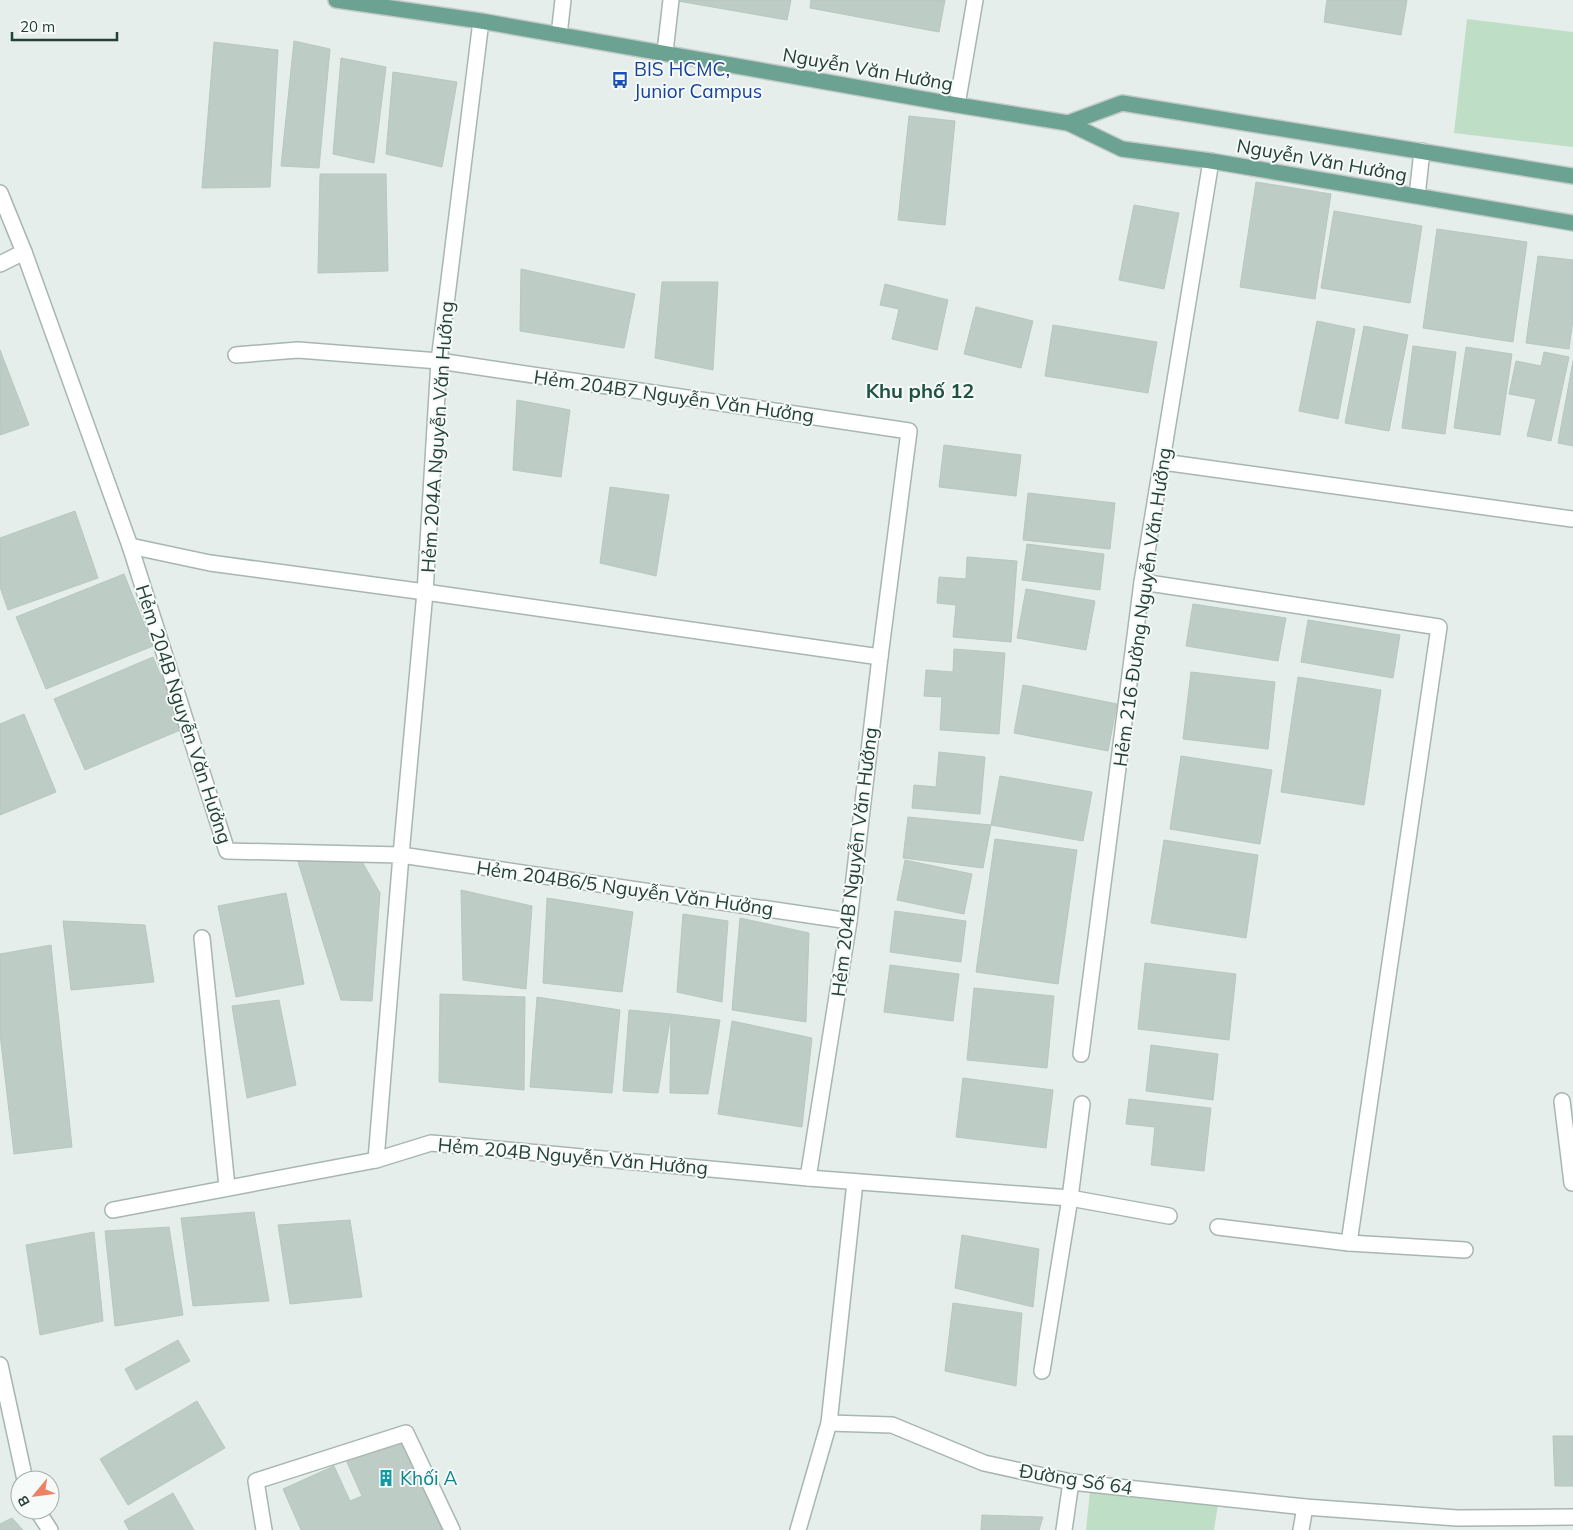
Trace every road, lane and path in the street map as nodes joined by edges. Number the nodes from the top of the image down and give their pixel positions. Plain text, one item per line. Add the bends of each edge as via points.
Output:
1 (336, 0) edge
2 (563, 0) edge
3 (671, 0) edge
4 (975, 0) edge
5 (481, 21) junction
6 (559, 35) junction
7 (664, 52) junction
8 (957, 105) junction
9 (1068, 123) junction
10 (1422, 151) junction
11 (1211, 161) junction
12 (1573, 176) edge
13 (0, 193) edge
14 (1417, 196) junction
15 (1573, 223) edge
16 (24, 252) junction
17 (0, 264) edge
18 (236, 355) dead end
19 (439, 361) junction
20 (909, 430) joint
21 (1163, 462) junction
22 (1572, 519) edge
23 (130, 546) junction
24 (1142, 582) junction
25 (425, 592) junction
26 (880, 657) junction
27 (401, 855) junction
28 (849, 921) junction
29 (202, 938) dead end
30 (1081, 1054) dead end
31 (1562, 1101) dead end
32 (1082, 1104) dead end
33 (376, 1160) junction
34 (808, 1178) junction
35 (855, 1182) junction
36 (1573, 1183) edge
37 (227, 1187) junction
38 (1070, 1198) junction
39 (113, 1210) dead end
40 (1169, 1216) dead end
41 (1218, 1226) dead end
42 (1349, 1244) junction
43 (1465, 1250) dead end
44 (0, 1366) edge
45 (1042, 1371) dead end
46 (828, 1423) junction
47 (23, 1470) edge
48 (1071, 1482) junction
49 (1305, 1507) junction
50 (1573, 1517) edge
51 (264, 1530) edge
52 (452, 1530) edge
53 (798, 1530) edge
54 (1064, 1530) edge
55 (1301, 1530) edge

1 - 5 main road, Nguyễn Văn Hưởng
2 - 6 street
3 - 7 street
4 - 8 street
5 - 6 main road, Nguyễn Văn Hưởng
5 - 19 street, Hẻm 204A Nguyễn Văn Hưởng
6 - 7 main road, Nguyễn Văn Hưởng
7 - 8 main road, Nguyễn Văn Hưởng
8 - 9 main road, Nguyễn Văn Hưởng
9 - 10 main road, Nguyễn Văn Hưởng via 1122,104
9 - 11 main road, Nguyễn Văn Hưởng via 1122,149
10 - 12 main road, Nguyễn Văn Hưởng
10 - 14 street
11 - 14 main road, Nguyễn Văn Hưởng
11 - 21 street, Hẻm 216 Đường Nguyễn Văn Hưởng
13 - 16 street, Hẻm 204B Nguyễn Văn Hưởng
14 - 15 main road, Nguyễn Văn Hưởng
16 - 17 street
16 - 23 street, Hẻm 204B Nguyễn Văn Hưởng
18 - 19 street via 298,350
19 - 20 street, Hẻm 204B7 Nguyễn Văn Hưởng
19 - 25 street, Hẻm 204A Nguyễn Văn Hưởng
20 - 26 street, Hẻm 204B Nguyễn Văn Hưởng
21 - 22 street
21 - 24 street, Hẻm 216 Đường Nguyễn Văn Hưởng
23 - 25 street via 210,563
23 - 27 street, Hẻm 204B Nguyễn Văn Hưởng via 227,851
24 - 30 street, Hẻm 216 Đường Nguyễn Văn Hưởng
24 - 42 street via 1439,627
25 - 26 street
25 - 27 street, Hẻm 204A Nguyễn Văn Hưởng
26 - 28 street, Hẻm 204B Nguyễn Văn Hưởng
27 - 28 street, Hẻm 204B6/5 Nguyễn Văn Hưởng
27 - 33 street
28 - 34 street, Hẻm 204B Nguyễn Văn Hưởng
29 - 37 street
31 - 36 street
32 - 38 street
33 - 34 street, Hẻm 204B Nguyễn Văn Hưởng via 431,1142
33 - 37 street, Hẻm 204B Nguyễn Văn Hưởng
34 - 35 street
35 - 38 street
35 - 46 street
37 - 39 street, Hẻm 204B Nguyễn Văn Hưởng
38 - 40 street
38 - 45 street
41 - 42 street
42 - 43 street
44 - 47 street
46 - 48 street, Đường Số 64 via 892,1425 984,1463
46 - 53 street
48 - 49 street, Đường Số 64
48 - 54 street
49 - 50 street, Đường Số 64 via 1457,1518
49 - 55 street
51 - 52 street via 256,1481 406,1432

